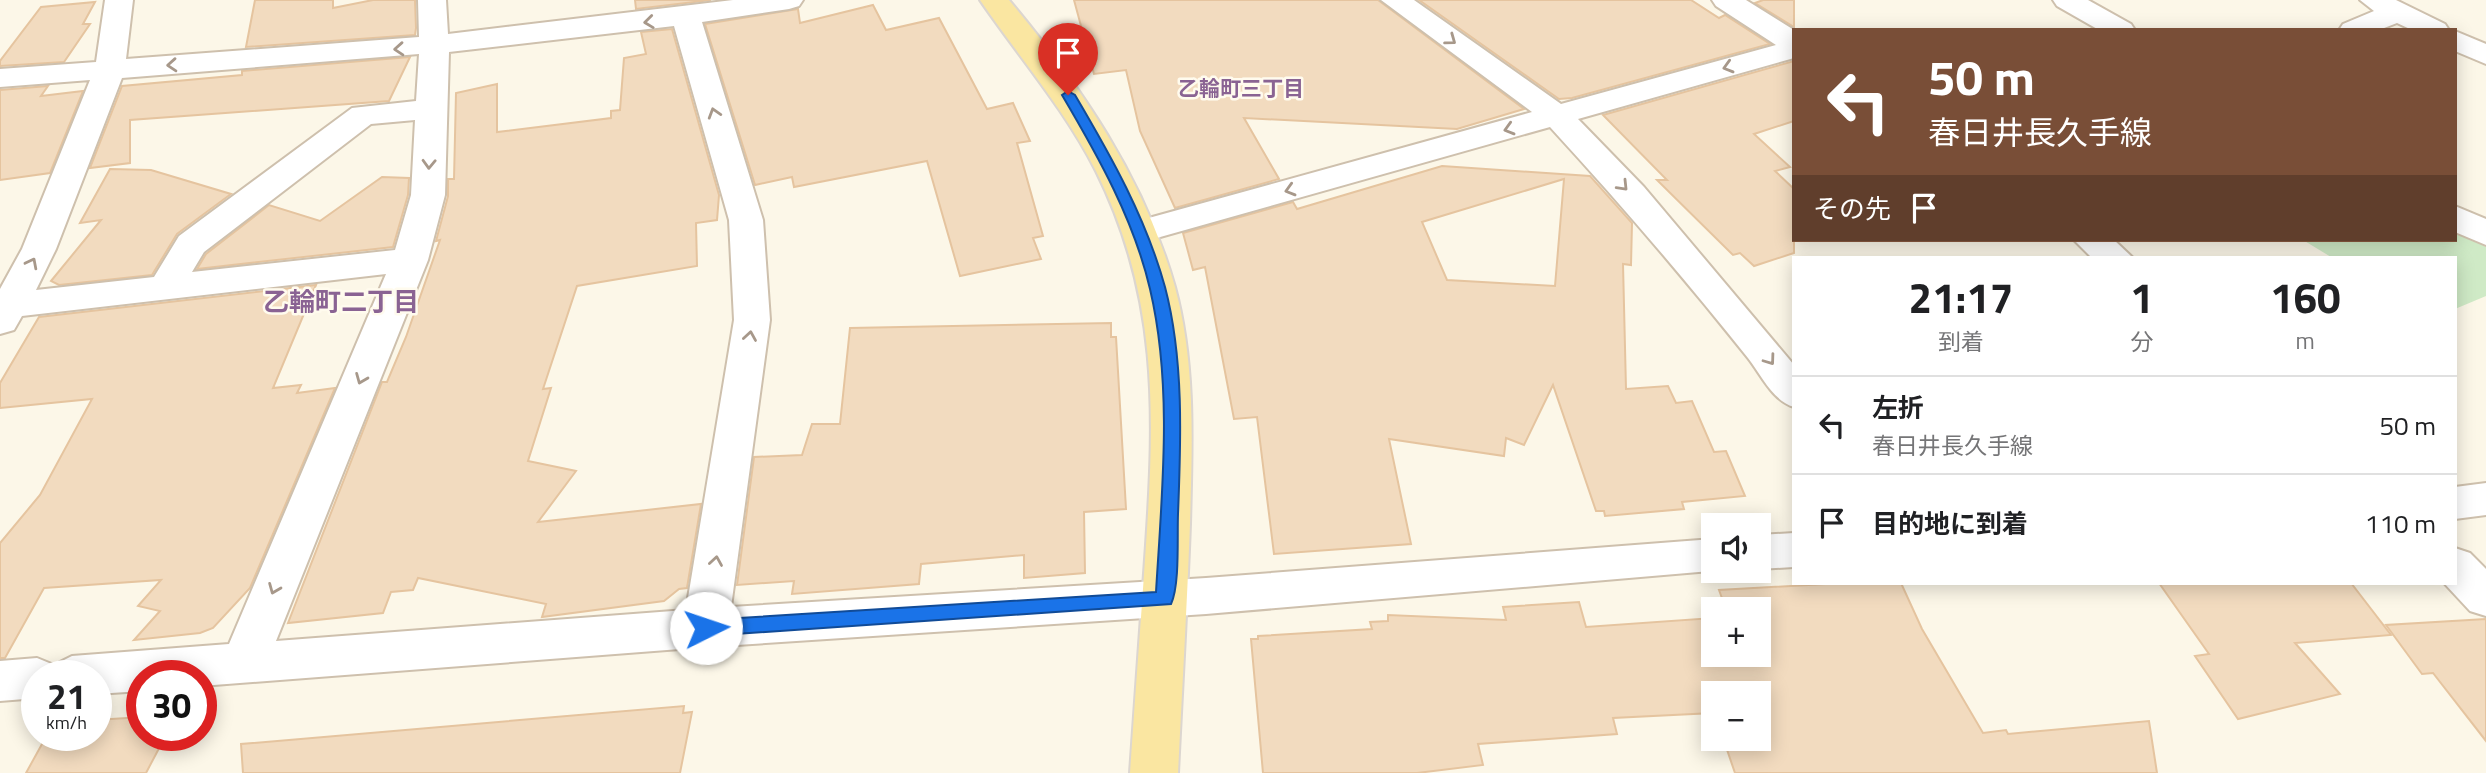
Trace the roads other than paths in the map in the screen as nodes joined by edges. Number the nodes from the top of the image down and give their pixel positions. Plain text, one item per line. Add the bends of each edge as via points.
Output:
1 (119, 0) edge
2 (432, 0) edge
3 (789, 0) edge
4 (995, 0) edge
5 (1395, 0) edge
6 (1726, 0) edge
7 (2067, 0) edge
8 (2386, 6) edge
9 (686, 17) junction
10 (2117, 28) edge
11 (2356, 28) edge
12 (2431, 28) edge
13 (2457, 41) edge
14 (1792, 42) edge
15 (434, 46) junction
16 (1792, 50) edge
17 (2486, 55) edge
18 (110, 69) junction
19 (0, 78) edge
20 (431, 108) junction
21 (1556, 116) junction
22 (2457, 218) edge
23 (1139, 232) junction
24 (2486, 234) edge
25 (2094, 242) edge
26 (2113, 256) edge
27 (410, 260) junction
28 (165, 288) junction
29 (5, 314) edge
30 (1792, 390) edge
31 (2486, 499) edge
32 (2457, 503) edge
33 (1792, 550) edge
34 (1771, 551) edge
35 (1701, 557) edge
36 (2457, 568) edge
37 (2486, 598) edge
38 (1164, 599) junction
39 (706, 628) junction
40 (245, 661) junction
41 (112, 673) edge
42 (21, 679) edge
43 (0, 681) edge
44 (1154, 773) edge

1 - 18 street
2 - 15 street
3 - 9 street
4 - 23 main road via 1083,117
5 -> 21 street
6 - 14 street
7 - 10 street
8 - 11 street
8 - 12 street
9 -> 15 street
39 -> 9 street via 752,320 746,219
13 - 17 street
15 -> 18 street
15 - 20 street
16 -> 21 street
18 - 19 street
29 -> 18 street via 39,249
20 -> 27 street via 428,195
20 - 28 street via 363,115 191,244
21 -> 23 street
21 -> 30 street via 1640,204
22 - 24 street
23 - 38 main road via 1157,288 1171,388
25 - 26 street
27 - 28 street
27 -> 40 street
28 - 29 street
31 - 32 street
33 - 34 street
35 - 38 street
36 - 37 street
38 - 39 street
38 - 44 main road
39 - 40 street
40 - 41 street
42 - 43 street

